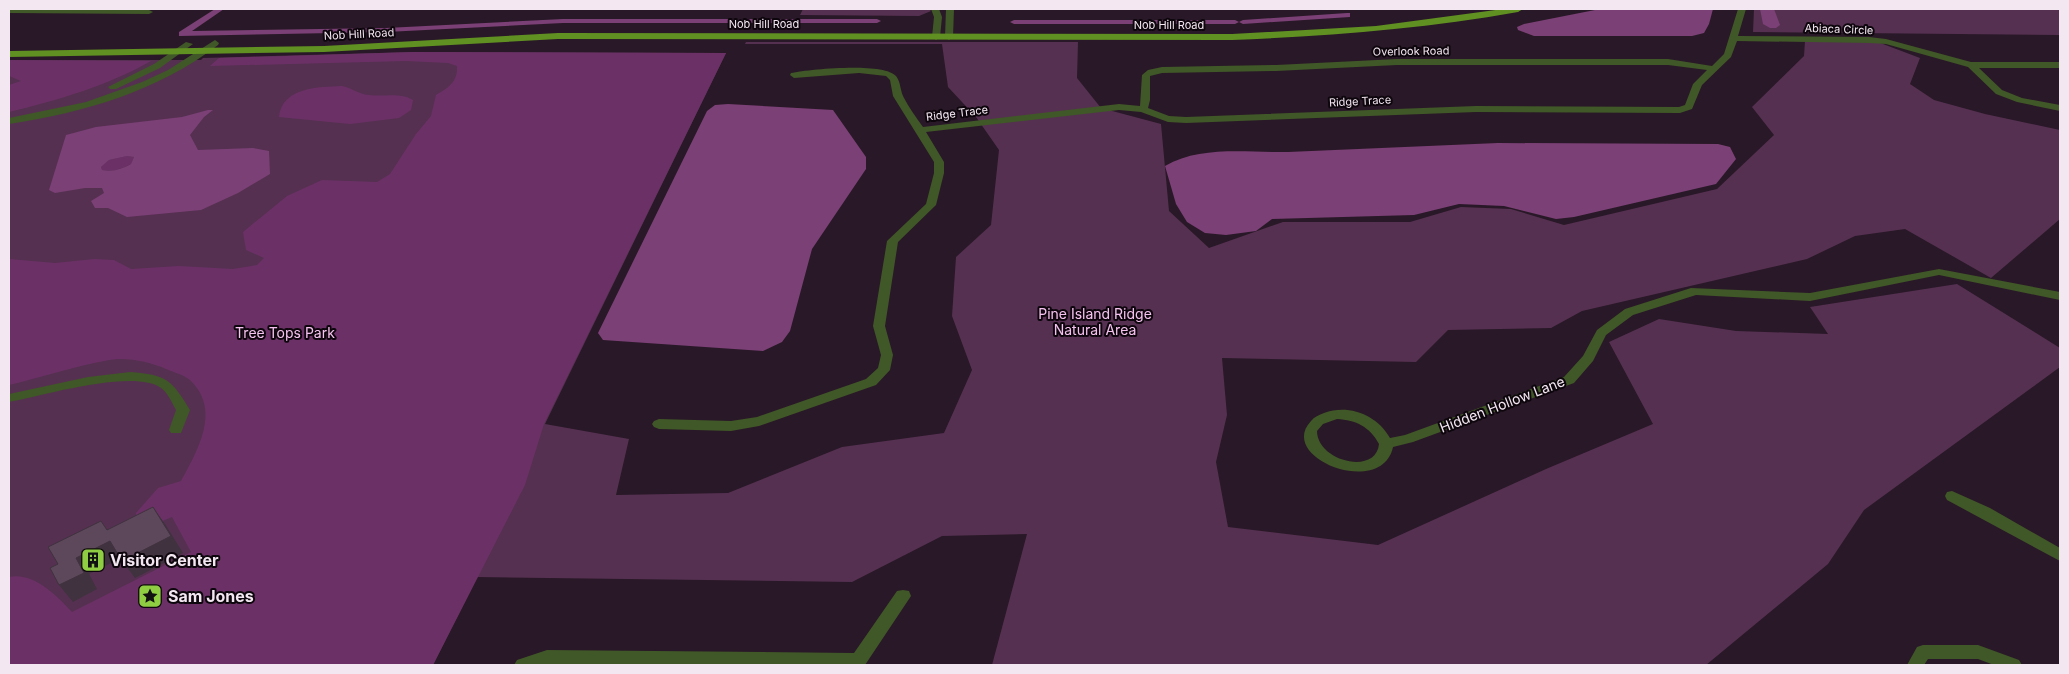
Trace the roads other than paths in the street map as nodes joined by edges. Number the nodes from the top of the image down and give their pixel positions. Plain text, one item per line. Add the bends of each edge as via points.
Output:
1 (935, 9) edge
2 (950, 9) edge
3 (1474, 9) edge
4 (1518, 9) edge
5 (1742, 9) edge
6 (9, 11) edge
7 (149, 12) dead end
8 (936, 34) junction
9 (950, 34) junction
10 (1734, 38) junction
11 (214, 43) junction
12 (189, 44) junction
13 (9, 46) edge
14 (206, 51) junction
15 (180, 52) junction
16 (9, 54) edge
17 (1971, 65) junction
18 (2060, 65) edge
19 (1713, 69) junction
20 (794, 75) dead end
21 (2060, 108) edge
22 (1143, 109) junction
23 (9, 119) edge
24 (920, 130) junction
25 (2060, 296) edge
26 (9, 398) edge
27 (659, 424) dead end
28 (176, 430) dead end
29 (1386, 444) junction
30 (1952, 496) dead end
31 (2060, 555) edge
32 (903, 596) dead end
33 (861, 663) edge
34 (523, 665) edge
35 (1915, 665) edge
36 (2012, 665) edge

1 - 8 street via 938,17
2 - 9 street
3 - 9 main road, Nob Hill Road via 1386,21 1284,28
4 - 9 main road, Nob Hill Road via 1418,25 1298,35
5 - 10 street, Ridge Trace
6 - 7 street
8 - 9 main road, Nob Hill Road
8 - 11 main road, Nob Hill Road via 568,30 337,41
8 - 14 main road, Nob Hill Road via 558,36
10 - 17 street, Abiaca Circle via 1869,40
10 - 19 street, Ridge Trace via 1728,55
11 - 12 main road, Nob Hill Road
11 - 14 street
12 - 13 main road, Nob Hill Road
12 - 15 street
14 - 15 main road, Nob Hill Road
14 - 23 street via 179,68 118,94 56,112
15 - 16 main road, Nob Hill Road
15 - 23 street via 107,90
17 - 18 street
17 - 21 street via 1999,92
19 - 22 street, Ridge Trace via 1698,84 1688,107 1680,110 1476,109 1186,120 1168,119
19 - 22 street, Overlook Road via 1668,62 1438,62 1162,70 1146,75 1147,101
20 - 24 street via 858,70 889,74 894,79 898,96
22 - 24 street, Ridge Trace via 1101,108
24 - 27 street via 939,162 939,173 931,205 894,241 879,326 887,355 884,370 871,382 759,421 731,426
25 - 29 street, Hidden Hollow Lane via 1939,272 1810,296 1695,291 1629,312 1601,333 1588,358 1569,380 1408,439
26 - 28 street via 103,379 153,379 165,383 183,410
29 - 29 street via 1382,458 1374,463 1364,467 1346,466 1318,453 1309,437 1310,429 1324,416 1349,415 1373,425
30 - 31 street
32 - 33 street
33 - 34 street via 547,657
35 - 36 street via 1924,652 1978,652

